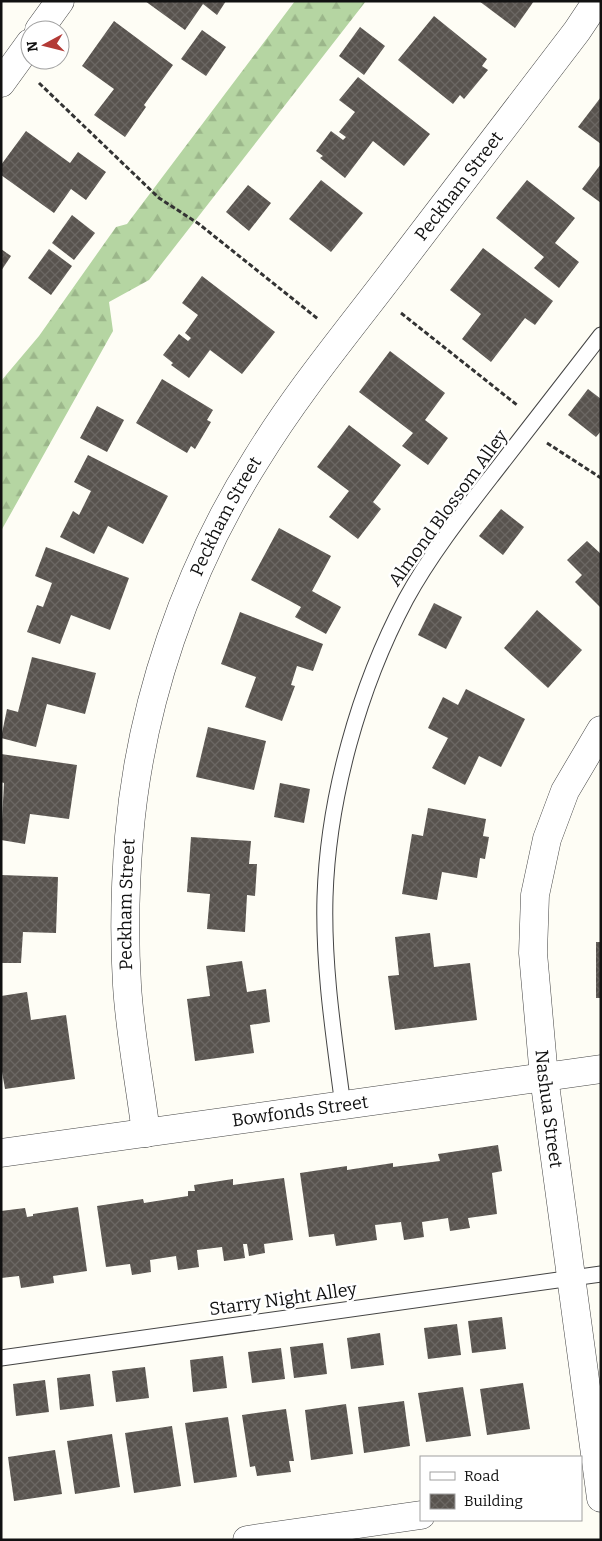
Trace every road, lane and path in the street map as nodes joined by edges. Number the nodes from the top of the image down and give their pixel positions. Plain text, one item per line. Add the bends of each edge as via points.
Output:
1 (60, 1) edge
2 (597, 1) edge
3 (46, 20) edge
4 (16, 63) edge
5 (376, 294) junction
6 (601, 335) edge
7 (342, 338) junction
8 (532, 424) junction
9 (601, 478) edge
10 (601, 730) edge
11 (601, 1069) edge
12 (544, 1077) junction
13 (343, 1106) junction
14 (146, 1133) junction
15 (1, 1154) edge
16 (601, 1274) edge
17 (570, 1278) junction
18 (1, 1358) edge
19 (595, 1493) edge
20 (420, 1515) edge
21 (246, 1540) edge

1 - 3 street
2 - 5 street, Peckham Street
4 - 7 path via 159,198 200,224
5 - 7 street, Peckham Street
5 - 8 path
6 - 8 lane, Almond Blossom Alley
7 - 14 street, Peckham Street via 256,459 211,540 181,610 157,684 140,758 129,835 125,911 127,988
8 - 9 path via 555,449
8 - 13 lane, Almond Blossom Alley via 463,514 406,598 383,646 352,735 328,846 325,898 327,978
10 - 12 street, Nashua Street via 565,791 547,839 535,895 533,953
11 - 12 street, Bowfonds Street
12 - 13 street, Bowfonds Street
12 - 17 street, Nashua Street
13 - 14 street, Bowfonds Street
14 - 15 street, Bowfonds Street
16 - 17 lane, Starry Night Alley
17 - 18 lane, Starry Night Alley
17 - 19 street, Nashua Street
20 - 21 street

